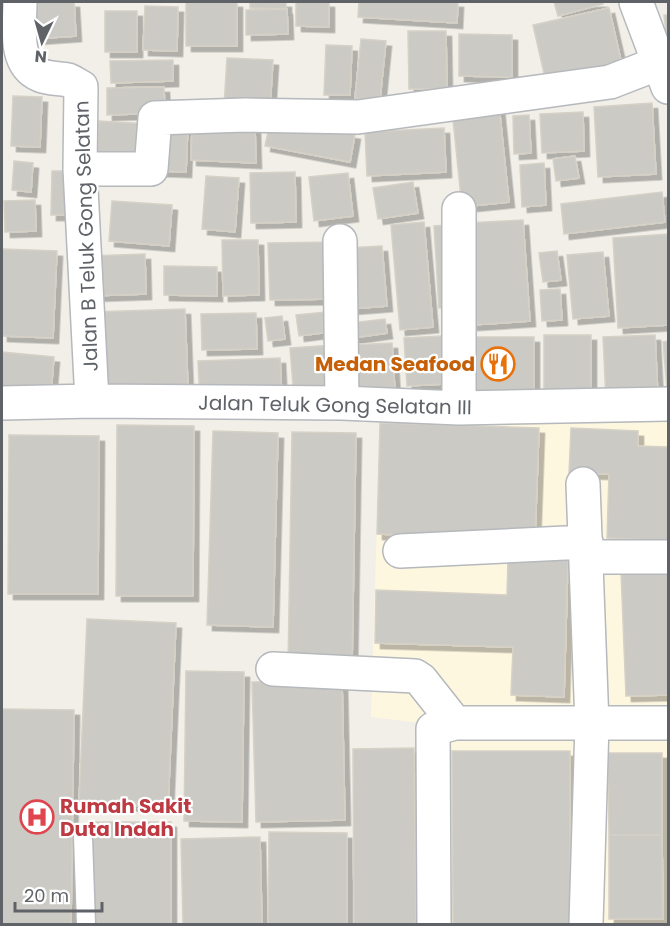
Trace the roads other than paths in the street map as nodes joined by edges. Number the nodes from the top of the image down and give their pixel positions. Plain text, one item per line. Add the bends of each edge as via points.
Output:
1 (20, 2) edge
2 (636, 2) edge
3 (664, 75) edge
4 (80, 169) junction
5 (459, 209) dead end
6 (340, 241) dead end
7 (92, 401) junction
8 (2, 403) edge
9 (342, 404) junction
10 (669, 404) edge
11 (459, 408) junction
12 (583, 484) dead end
13 (586, 549) junction
14 (400, 551) dead end
15 (669, 557) edge
16 (273, 669) dead end
17 (455, 723) junction
18 (669, 723) edge
19 (592, 724) junction
20 (83, 837) dead end
21 (86, 924) edge
22 (434, 924) edge
23 (586, 924) edge

1 - 4 street, Jalan B Teluk Gong Selatan via 19,44 27,64 42,76 81,87
2 - 3 street
3 - 4 street via 358,117 155,118 151,169
4 - 7 street, Jalan B Teluk Gong Selatan
5 - 11 street
6 - 9 street
7 - 8 street, Jalan Teluk Gong Selatan III
7 - 9 street, Jalan Teluk Gong Selatan III
9 - 11 street, Jalan Teluk Gong Selatan III
10 - 11 street, Jalan Teluk Gong Selatan III
12 - 13 street
13 - 14 street
13 - 15 street
13 - 19 street
16 - 17 street via 415,676
17 - 19 street
17 - 22 street via 433,729 432,733
18 - 19 street
19 - 23 street
20 - 21 lane

